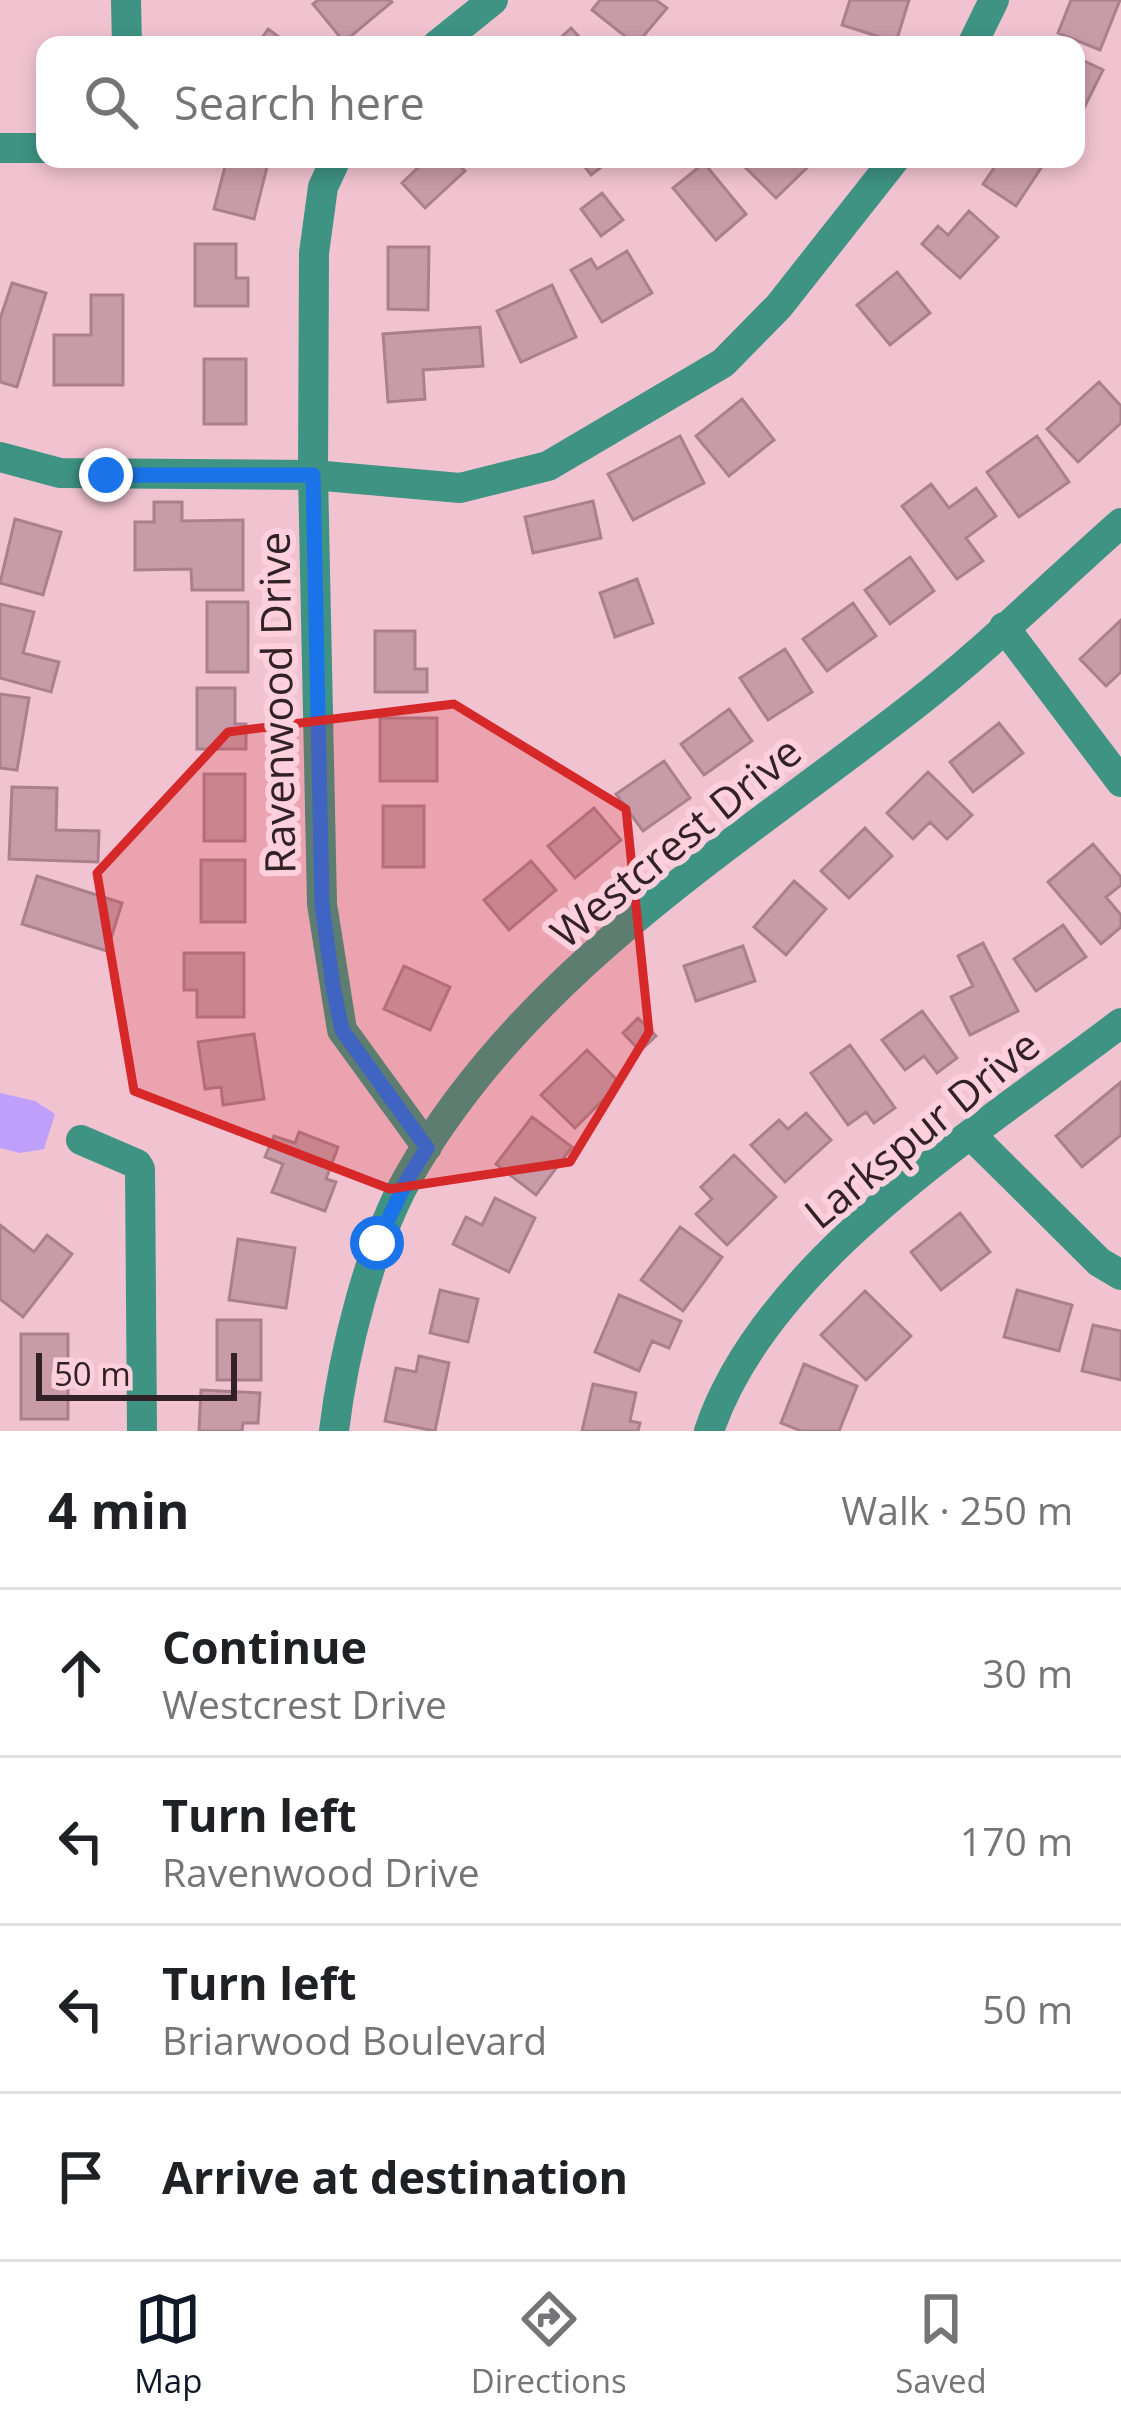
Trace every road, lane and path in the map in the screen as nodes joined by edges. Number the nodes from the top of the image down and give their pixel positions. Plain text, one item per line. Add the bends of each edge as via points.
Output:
1 (126, 0) edge
2 (493, 0) edge
3 (994, 0) edge
4 (127, 36) edge
5 (448, 36) edge
6 (976, 36) edge
7 (0, 148) edge
8 (36, 148) edge
9 (332, 168) edge
10 (888, 168) edge
11 (0, 457) edge
12 (313, 475) junction
13 (1121, 523) edge
14 (1004, 626) junction
15 (1121, 782) edge
16 (1121, 1023) edge
17 (972, 1136) junction
18 (80, 1140) dead end
19 (427, 1148) junction
20 (1121, 1275) edge
21 (142, 1431) edge
22 (334, 1431) edge
23 (709, 1431) edge

1 - 4 street
2 - 5 street
3 - 6 street
7 - 8 street
9 - 12 street, Ravenwood Drive via 314,253
10 - 12 street via 723,363 548,466 460,488
11 - 12 street via 60,473
12 - 19 street, Ravenwood Drive via 322,904 333,987 342,1030
13 - 14 street, Westcrest Drive
14 - 15 street
14 - 19 street, Westcrest Drive via 921,700 607,941 460,1097
16 - 17 street, Larkspur Drive
17 - 20 street
17 - 23 street, Larkspur Drive via 863,1219 811,1271 737,1370
18 - 21 street via 140,1169
19 - 22 street, Westcrest Drive via 377,1243

